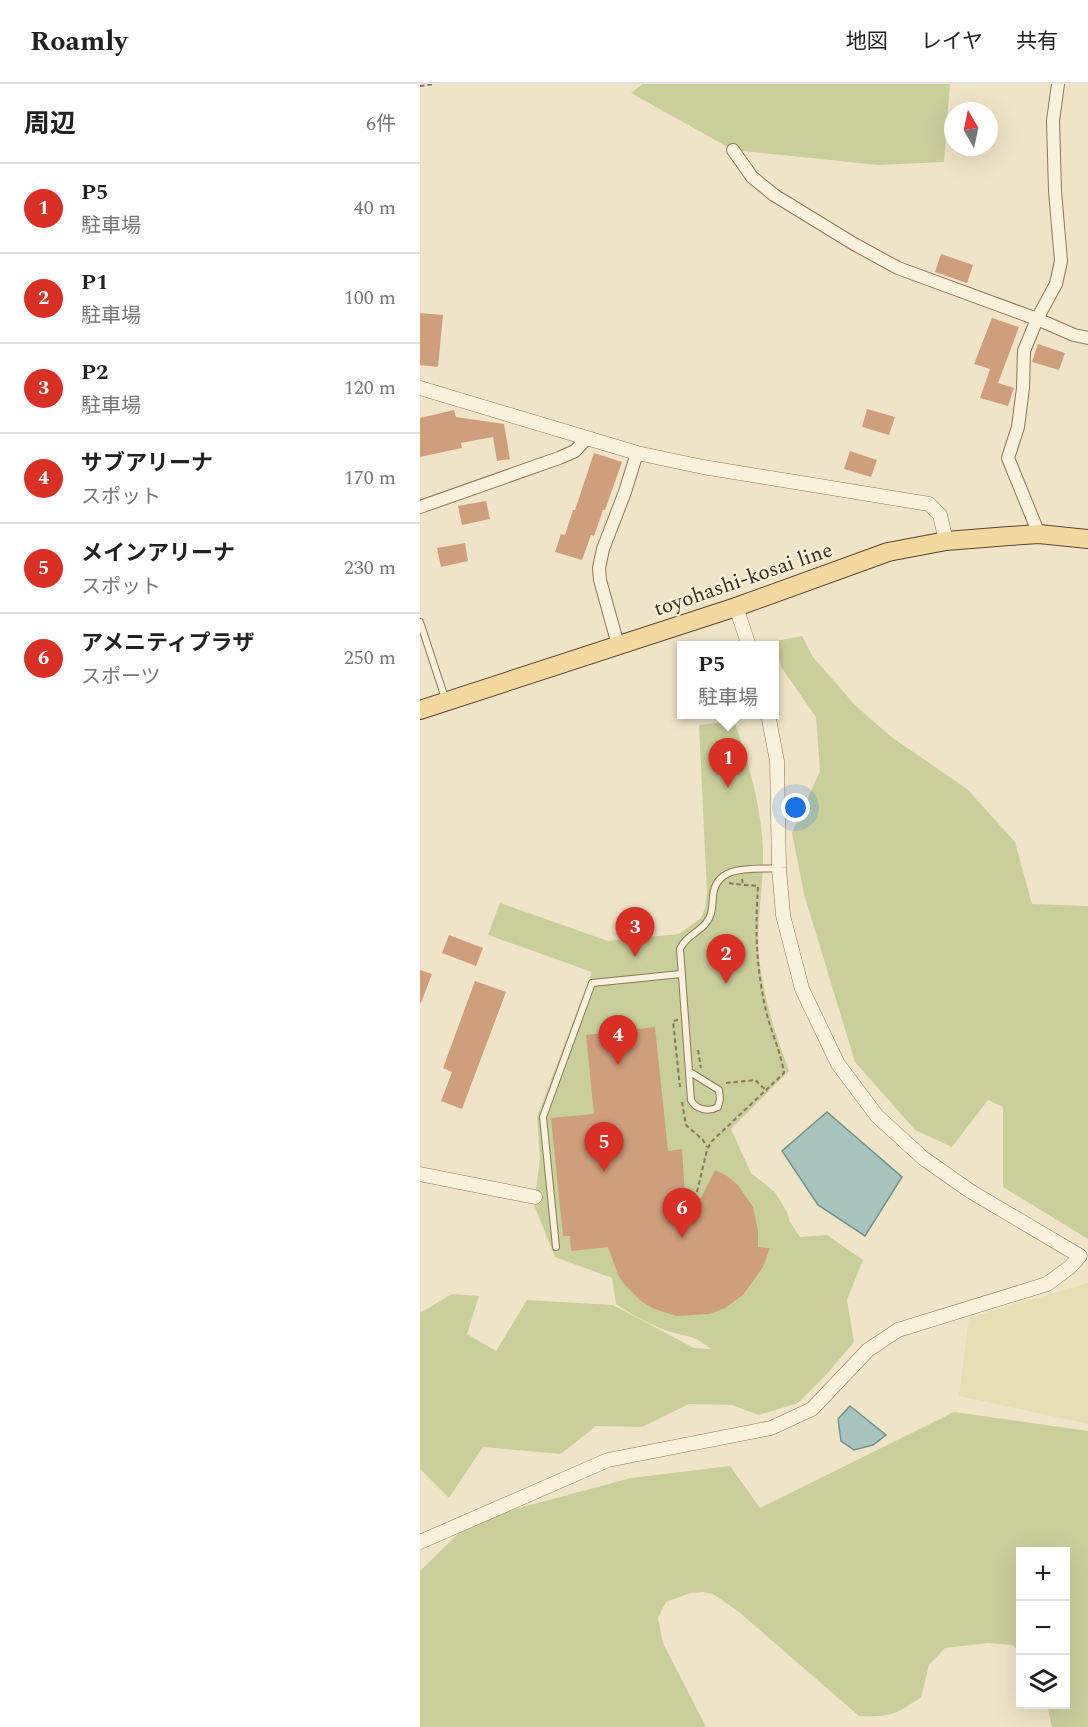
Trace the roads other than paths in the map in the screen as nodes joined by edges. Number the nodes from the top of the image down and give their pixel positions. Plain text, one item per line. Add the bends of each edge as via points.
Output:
1 (1058, 84) edge
2 (733, 150) dead end
3 (1037, 319) junction
4 (1088, 338) edge
5 (420, 388) edge
6 (586, 439) junction
7 (637, 453) junction
8 (420, 507) edge
9 (1040, 534) junction
10 (1088, 539) edge
11 (946, 541) junction
12 (736, 607) junction
13 (420, 622) edge
14 (748, 641) edge
15 (618, 645) junction
16 (446, 701) junction
17 (420, 710) edge
18 (769, 719) edge
19 (778, 868) junction
20 (681, 974) junction
21 (690, 1072) junction
22 (420, 1174) edge
23 (535, 1197) joint
24 (551, 1200) junction
25 (556, 1247) dead end
26 (1084, 1258) edge
27 (420, 1542) edge

1 - 3 street via 1053,121 1061,261 1056,284
2 - 3 street via 752,177 774,195 897,268
3 - 4 street
3 - 9 street via 1024,351 1018,427 1008,458
5 - 6 street
6 - 7 street
6 - 8 street via 575,451 559,458
7 - 11 street via 929,504 940,515
7 - 15 street via 599,568
9 - 10 main road, toyohashi-kosai line
9 - 11 main road, toyohashi-kosai line
11 - 12 main road, toyohashi-kosai line via 888,552
12 - 14 street
12 - 15 main road, toyohashi-kosai line
13 - 16 lane
15 - 16 main road, toyohashi-kosai line
16 - 17 main road, toyohashi-kosai line
18 - 19 street via 777,760
19 - 20 lane via 725,873 715,884 706,923 680,949
19 - 26 street via 783,915 802,989 838,1064 877,1116 922,1158 970,1191
20 - 21 lane
20 - 24 lane via 592,983 543,1118
21 - 21 lane via 719,1090 718,1107 710,1110 693,1104
22 - 23 street
23 - 24 lane
24 - 25 lane
26 - 27 street via 1047,1284 898,1330 868,1350 812,1409 771,1428 608,1460

